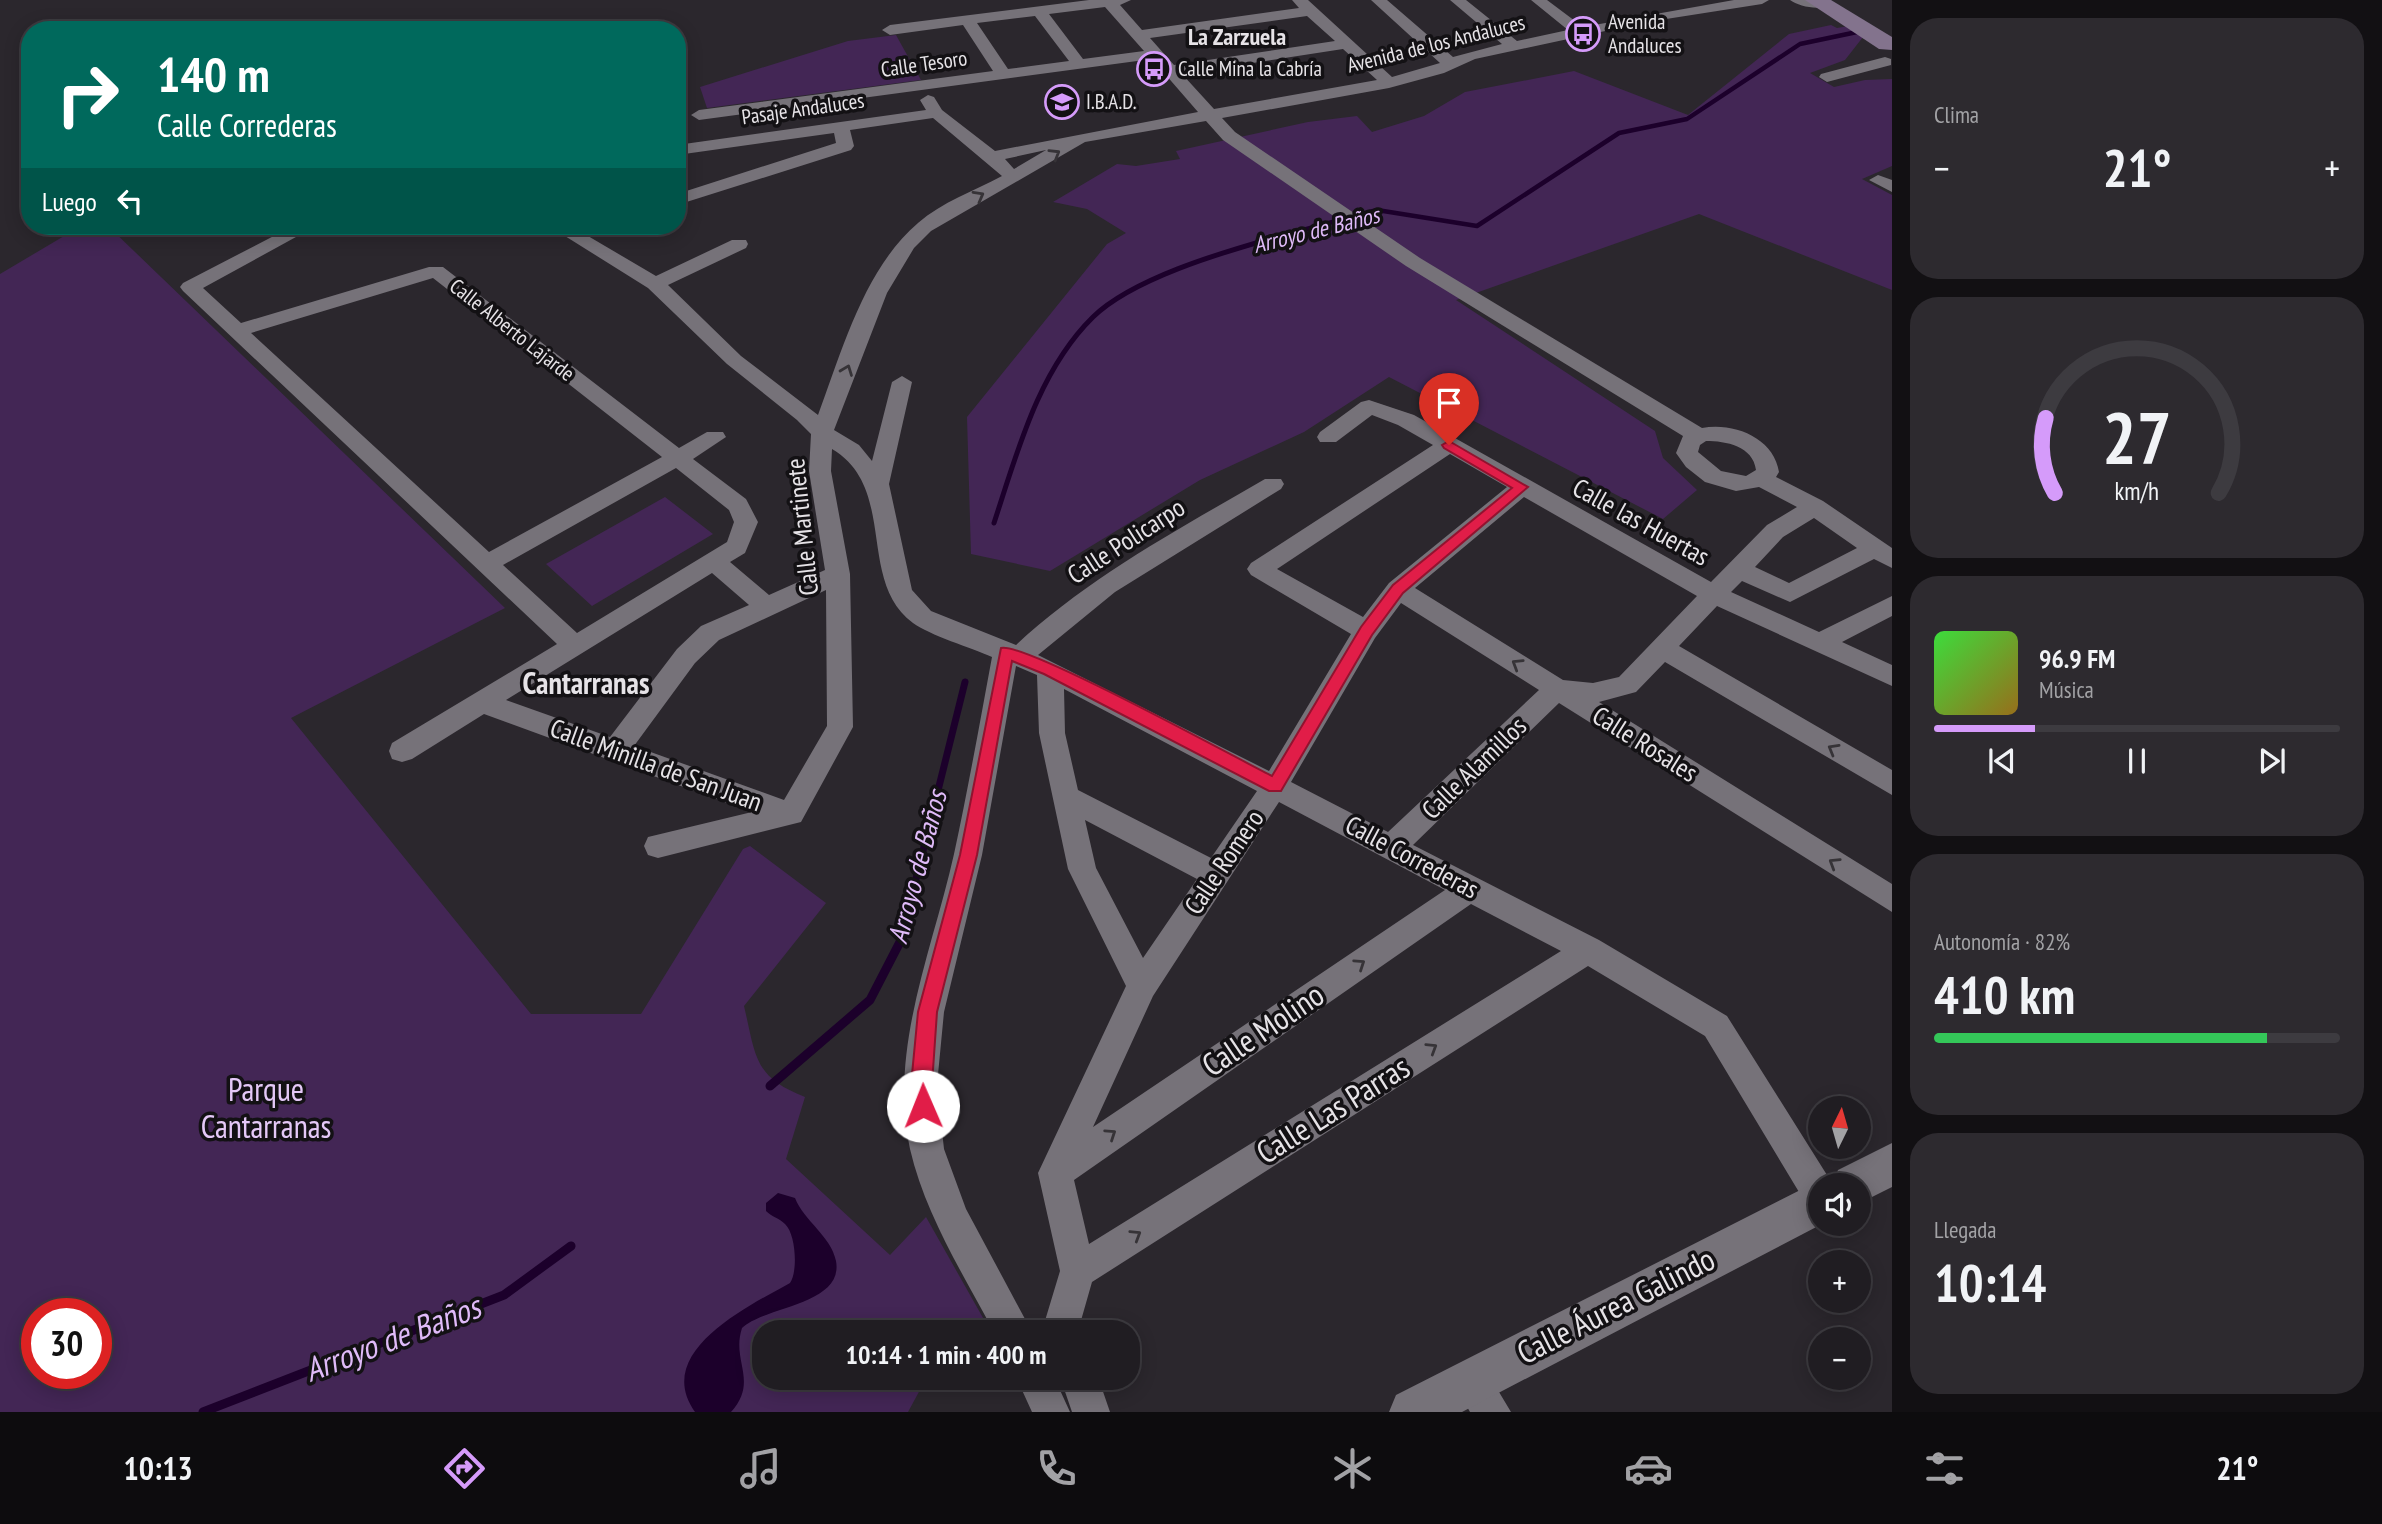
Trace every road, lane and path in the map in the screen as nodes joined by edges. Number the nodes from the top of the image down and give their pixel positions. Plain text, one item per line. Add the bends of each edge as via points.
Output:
1 (1127, 0) edge
2 (1378, 0) edge
3 (1457, 0) edge
4 (1538, 0) edge
5 (1762, 0) edge
6 (1797, 0) edge
7 (1109, 2) junction
8 (1820, 2) edge
9 (1305, 6) edge
10 (1631, 6) dead end
11 (1039, 11) junction
12 (1647, 18) junction
13 (967, 20) junction
14 (890, 30) dead end
15 (1580, 32) junction
16 (1138, 35) junction
17 (1346, 44) junction
18 (1514, 46) junction
19 (1154, 54) junction
20 (1889, 54) edge
21 (1079, 64) junction
22 (1451, 64) junction
23 (1168, 71) junction
24 (1004, 75) junction
25 (1827, 77) dead end
26 (1390, 83) junction
27 (920, 86) junction
28 (936, 113) junction
29 (1207, 115) junction
30 (841, 127) junction
31 (1080, 138) junction
32 (753, 139) junction
33 (710, 145) junction
34 (686, 149) edge
35 (992, 157) junction
36 (767, 172) junction
37 (1013, 177) junction
38 (686, 192) edge
39 (287, 235) edge
40 (573, 235) edge
41 (739, 244) dead end
42 (655, 284) junction
43 (237, 331) junction
44 (902, 382) dead end
45 (822, 433) junction
46 (1699, 436) junction
47 (715, 437) dead end
48 (1328, 437) dead end
49 (1449, 445) junction
50 (677, 458) junction
51 (1762, 479) junction
52 (878, 484) junction
53 (1273, 484) dead end
54 (1521, 487) junction
55 (1815, 507) junction
56 (1884, 554) edge
57 (713, 561) junction
58 (486, 564) junction
59 (1738, 569) junction
60 (838, 574) junction
61 (1398, 589) junction
62 (1713, 594) junction
63 (1892, 605) edge
64 (766, 606) junction
65 (1366, 631) junction
66 (1820, 643) junction
67 (574, 645) junction
68 (1662, 648) junction
69 (1013, 654) junction
70 (1050, 670) junction
71 (1891, 675) edge
72 (1557, 689) junction
73 (481, 702) junction
74 (402, 751) dead end
75 (614, 752) junction
76 (1892, 784) edge
77 (1275, 786) junction
78 (1066, 797) junction
79 (791, 814) junction
80 (658, 846) dead end
81 (1392, 847) junction
82 (1216, 875) junction
83 (1471, 888) junction
84 (1892, 899) edge
85 (1588, 950) junction
86 (1142, 986) junction
87 (1892, 1164) edge
88 (1055, 1173) junction
89 (1871, 1175) edge
90 (1808, 1176) edge
91 (1808, 1209) edge
92 (1078, 1271) junction
93 (1007, 1320) edge
94 (1063, 1320) edge
95 (1041, 1390) edge
96 (1083, 1390) edge
97 (1482, 1396) edge
98 (1051, 1412) edge
99 (1091, 1412) edge
100 (1413, 1412) edge

1 - 7 street
2 - 22 street
3 - 18 street
4 - 15 street
5 - 12 street, Avenida de los Andaluces
6 - 8 street
7 - 11 street
7 - 16 street
8 - 20 main road
9 - 16 street
9 - 17 street
10 - 12 street
11 - 13 street
11 - 21 street
12 - 15 street, Avenida de los Andaluces
13 - 14 street
13 - 24 street
15 - 18 street, Avenida de los Andaluces
16 - 19 street
17 - 23 street
17 - 26 street
18 - 22 street, Avenida de los Andaluces
19 - 21 street, Calle Tesoro
19 - 23 street
20 - 25 street
21 - 24 street, Calle Tesoro
22 - 26 street, Avenida de los Andaluces
23 - 29 street
24 - 27 street, Calle Tesoro
26 - 29 street, Avenida de los Andaluces
27 - 28 street
27 - 33 street, Calle Tesoro via 701,121
28 - 30 street, Pasaje Andaluces
28 - 35 street
29 - 31 street, Avenida de los Andaluces
29 - 46 street via 1229,136 1413,262
30 - 32 street, Pasaje Andaluces
30 - 36 street via 845,146
31 - 35 street
37 -> 31 street
32 - 33 street, Pasaje Andaluces
32 - 36 street
33 - 34 street, Pasaje Andaluces
35 - 37 street
36 - 38 street
45 -> 37 street via 858,336 900,253 924,227
39 - 43 street via 190,287
40 - 42 street, Calle Martinete
41 - 42 street
42 - 45 street, Calle Martinete via 734,360
43 - 50 street, Calle Alberto Lajarde via 436,271
43 - 58 street
44 - 52 street
45 - 52 street via 851,450
45 - 60 street, Calle Martinete via 820,471
46 - 51 street via 1721,434 1751,444 1768,463
46 - 51 street via 1688,444 1687,453 1704,472 1734,483
47 - 50 street
48 - 49 street, Calle las Huertas via 1369,407 1406,420
49 - 54 street, Calle las Huertas
49 - 65 street via 1259,569
50 - 57 street, Calle Alberto Lajarde via 738,505 746,522 737,547
50 - 58 street
51 - 55 street
52 - 69 street, Calle Correderas via 900,593 922,617
53 - 69 street, Calle Policarpo via 1151,558
54 - 61 street, Calle Romero
54 - 62 street, Calle las Huertas
55 - 56 street
55 - 59 street via 1775,531
56 - 59 street via 1790,593
57 - 64 street
57 - 67 street
58 - 67 street
59 - 62 street
60 - 64 street
60 - 79 street, Calle Martinete via 840,727
61 - 65 street, Calle Romero
72 -> 61 street, Calle Rosales
62 - 66 street, Calle las Huertas
62 - 68 street
63 - 66 street
64 - 75 street via 710,633 686,656
65 - 77 street, Calle Romero
66 - 71 street, Calle las Huertas
67 - 73 street
68 - 72 street via 1628,685 1593,693
76 -> 68 street
69 - 70 street, Calle Correderas
69 - 93 street via 928,1012 921,1085 927,1149 952,1218
70 - 77 street, Calle Correderas
70 - 78 street via 1052,733
72 - 81 street, Calle Alamillos
84 -> 72 street, Calle Rosales
73 - 74 street
73 - 75 street, Calle Minilla de San Juan
75 - 79 street, Calle Minilla de San Juan
77 - 81 street, Calle Correderas
77 - 82 street, Calle Romero
78 - 82 street
78 - 86 street via 1082,869
79 - 80 street
81 - 83 street, Calle Correderas
82 - 86 street, Calle Romero
83 - 85 street, Calle Correderas
88 -> 83 street, Calle Molino
85 - 90 street, Calle Correderas via 1716,1026
92 -> 85 street, Calle Las Parras
86 - 88 street, Calle Romero
87 - 89 street
88 - 92 street
91 - 97 street, Calle Áurea Galindo
92 - 94 street
95 - 98 street
96 - 99 street
97 - 100 street, Calle Áurea Galindo

